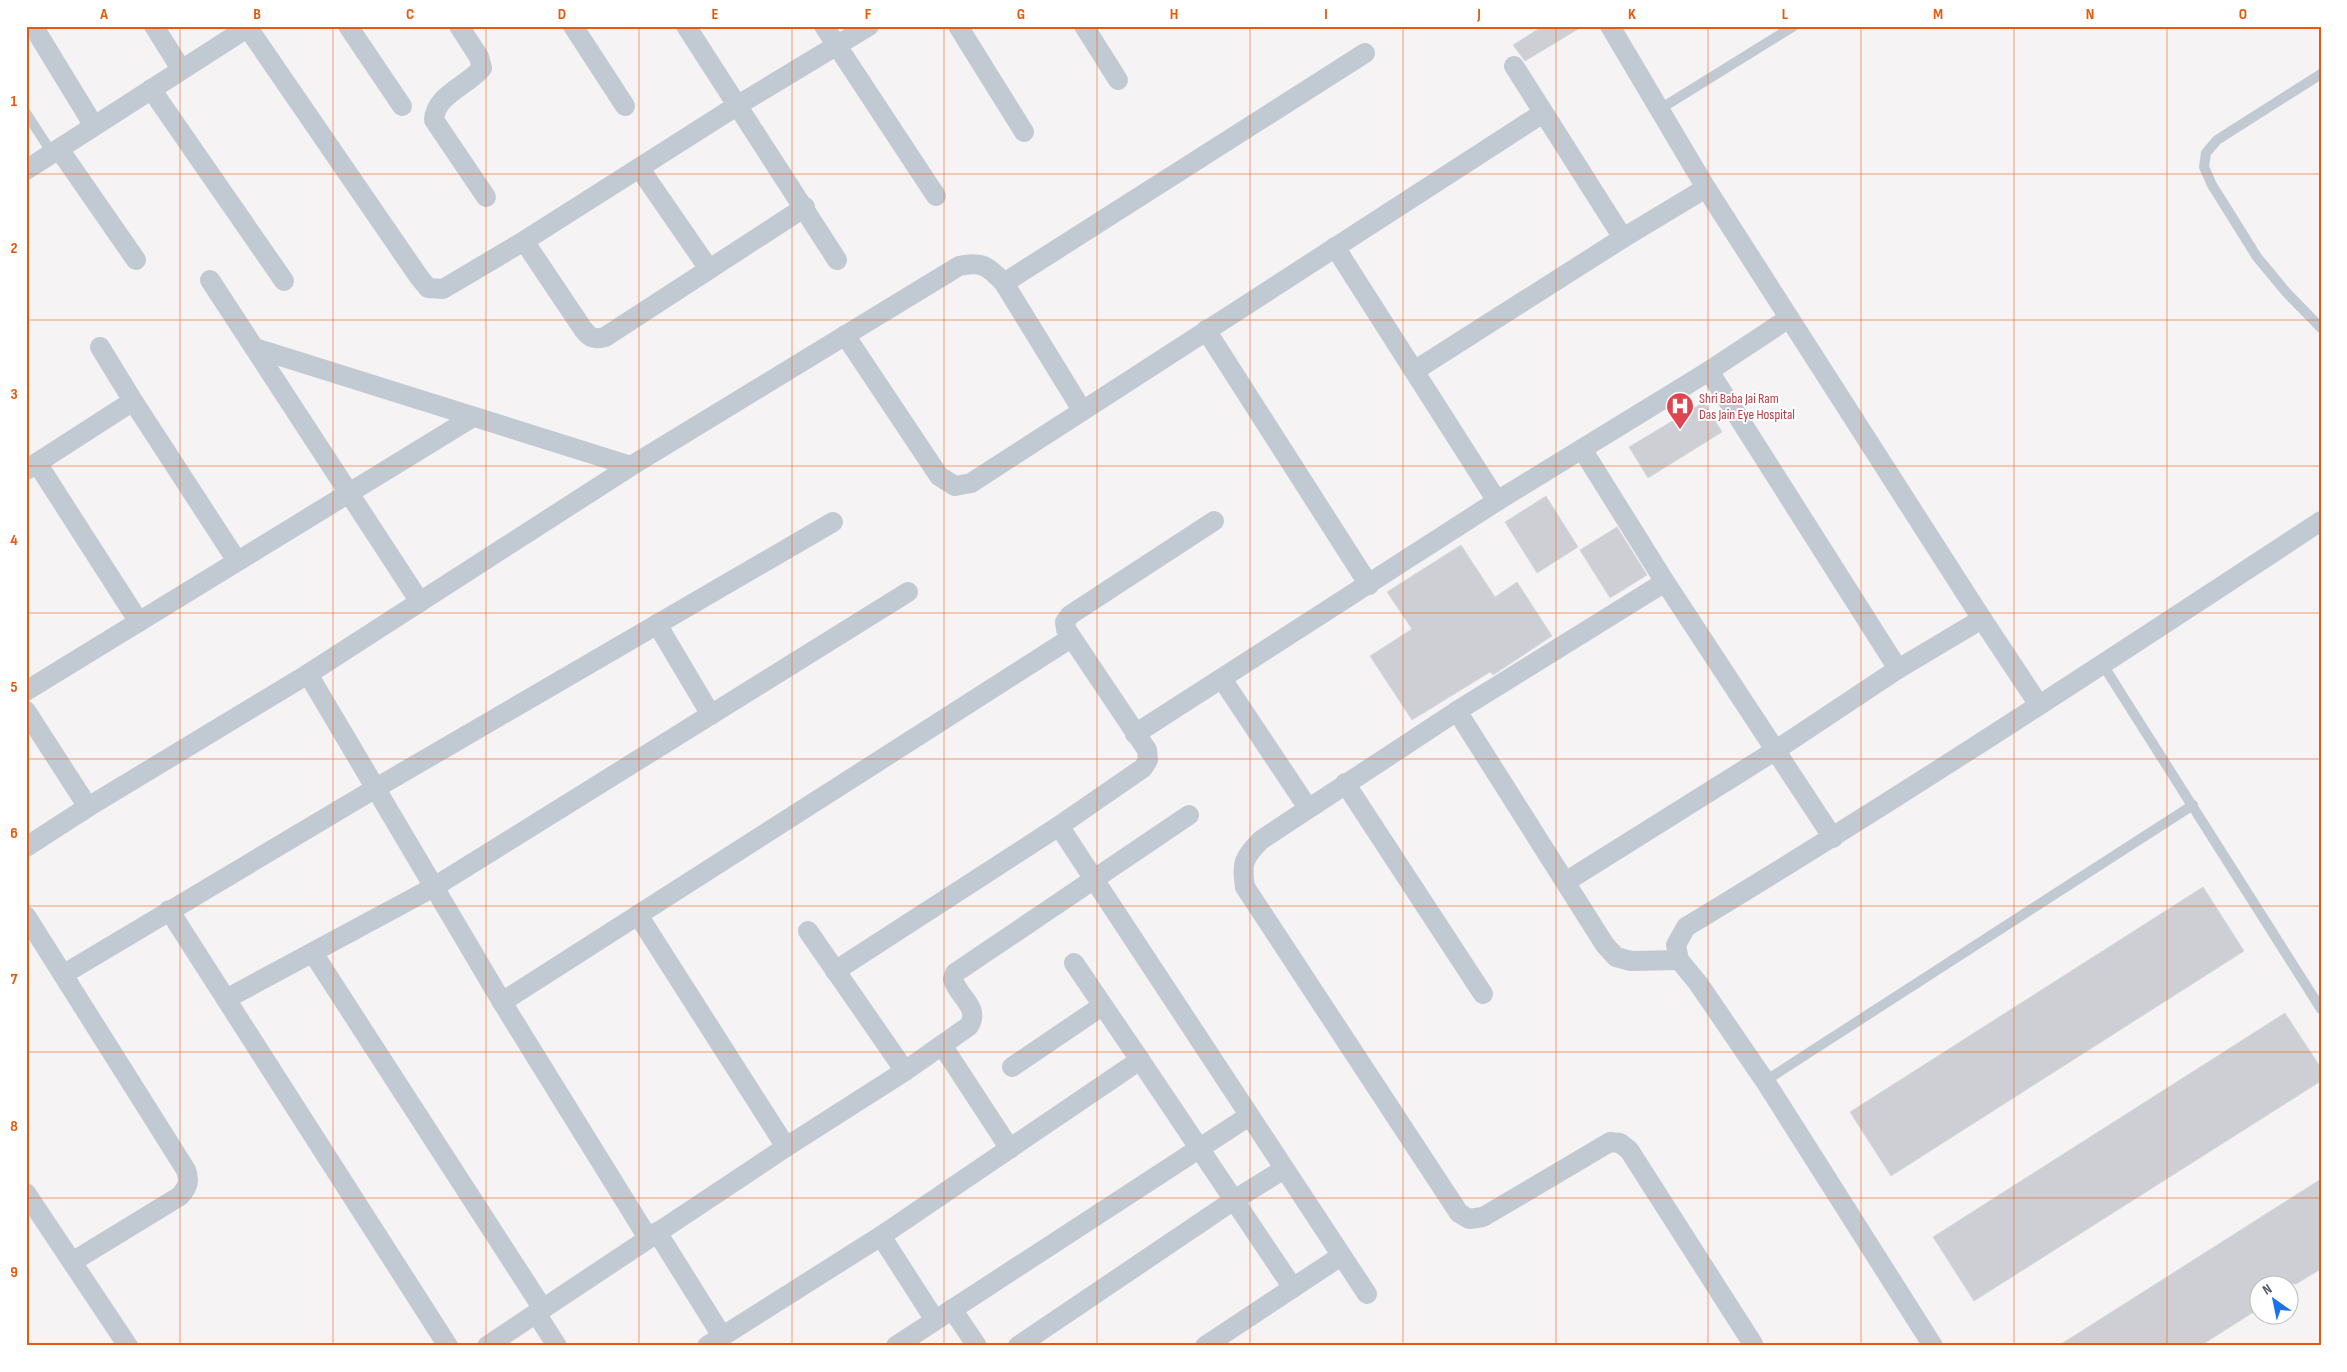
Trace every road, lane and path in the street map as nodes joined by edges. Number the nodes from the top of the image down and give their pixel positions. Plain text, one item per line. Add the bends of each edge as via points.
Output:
1 (33, 26) edge
2 (154, 26) edge
3 (348, 26) edge
4 (459, 26) edge
5 (573, 26) edge
6 (686, 26) edge
7 (824, 26) edge
8 (869, 26) edge
9 (958, 26) edge
10 (1084, 26) edge
11 (1610, 26) edge
12 (1794, 26) edge
13 (249, 27) edge
14 (836, 46) junction
15 (1364, 53) dead end
16 (1514, 66) dead end
17 (181, 69) junction
18 (2321, 74) edge
19 (1118, 80) dead end
20 (151, 89) junction
21 (738, 105) junction
22 (402, 106) dead end
23 (625, 106) dead end
24 (1660, 109) junction
25 (26, 113) edge
26 (1543, 113) junction
27 (94, 126) junction
28 (1024, 132) dead end
29 (56, 151) junction
30 (640, 169) junction
31 (26, 170) edge
32 (1706, 188) junction
33 (936, 196) dead end
34 (486, 197) dead end
35 (804, 207) junction
36 (1623, 238) junction
37 (524, 241) junction
38 (1335, 247) junction
39 (136, 260) dead end
40 (837, 260) dead end
41 (709, 269) junction
42 (210, 280) dead end
43 (284, 281) dead end
44 (1004, 283) junction
45 (1789, 318) junction
46 (2321, 328) edge
47 (1206, 330) junction
48 (845, 335) junction
49 (100, 347) dead end
50 (255, 348) junction
51 (1414, 371) junction
52 (1709, 371) junction
53 (133, 401) junction
54 (1082, 410) junction
55 (473, 417) junction
56 (1582, 449) junction
57 (32, 466) edge
58 (631, 466) junction
59 (348, 492) junction
60 (1497, 501) junction
61 (2321, 520) edge
62 (1214, 521) dead end
63 (833, 522) dead end
64 (237, 561) junction
65 (1665, 582) junction
66 (1369, 585) junction
67 (908, 592) dead end
68 (420, 602) junction
69 (1982, 619) junction
70 (139, 622) junction
71 (657, 624) junction
72 (1071, 638) junction
73 (2104, 664) junction
74 (1898, 669) junction
75 (308, 674) junction
76 (1222, 679) junction
77 (26, 691) edge
78 (2039, 705) junction
79 (26, 711) edge
80 (1458, 711) junction
81 (711, 715) junction
82 (1135, 734) junction
83 (1776, 750) junction
84 (1346, 782) junction
85 (376, 788) junction
86 (2193, 805) junction
87 (88, 807) junction
88 (1308, 808) junction
89 (1189, 814) dead end
90 (1059, 826) junction
91 (1833, 838) junction
92 (26, 847) edge
93 (1094, 878) junction
94 (1567, 881) junction
95 (434, 887) junction
96 (169, 910) junction
97 (638, 915) junction
98 (26, 916) edge
99 (808, 932) dead end
100 (312, 953) junction
101 (1679, 960) junction
102 (1074, 963) dead end
103 (835, 971) junction
104 (64, 974) junction
105 (1483, 994) dead end
106 (226, 999) junction
107 (502, 1002) junction
108 (1102, 1006) junction
109 (2321, 1010) edge
110 (942, 1045) junction
111 (1140, 1060) junction
112 (1012, 1067) dead end
113 (905, 1071) junction
114 (1765, 1081) junction
115 (1249, 1116) junction
116 (786, 1147) junction
117 (1200, 1148) junction
118 (1010, 1149) junction
119 (1284, 1169) junction
120 (26, 1193) edge
121 (1234, 1200) junction
122 (653, 1235) junction
123 (881, 1236) junction
124 (1341, 1256) junction
125 (72, 1262) junction
126 (1293, 1288) junction
127 (1367, 1294) dead end
128 (952, 1309) junction
129 (540, 1311) junction
130 (935, 1320) junction
131 (714, 1341) edge
132 (1753, 1344) dead end
133 (128, 1346) edge
134 (448, 1346) edge
135 (487, 1346) edge
136 (557, 1346) edge
137 (896, 1346) edge
138 (977, 1346) edge
139 (1018, 1346) edge
140 (1205, 1346) edge
141 (1932, 1346) edge

1 - 27 street
2 - 17 street
3 - 22 street
4 - 34 street via 479,57 482,68 440,101 434,111 434,120
5 - 23 street
6 - 21 street
7 - 14 street
8 - 14 street
9 - 28 street
10 - 19 street
11 - 24 street
12 - 24 lane
13 - 17 street
13 - 37 street via 428,288 443,290
14 - 21 street
14 - 33 street
15 - 44 street
16 - 26 street
17 - 20 street
18 - 46 lane via 2217,140 2206,153 2204,167 2257,257
20 - 27 street
20 - 43 street
21 - 30 street
21 - 35 street
24 - 32 street
25 - 29 lane
26 - 36 street
26 - 38 street
27 - 29 street
29 - 31 street
29 - 39 street
30 - 37 street
30 - 41 street
32 - 36 street
32 - 45 street
35 - 40 street
35 - 41 street
36 - 51 street
37 - 41 street via 588,336 595,340 605,338
38 - 47 street
38 - 51 street
42 - 50 street
44 - 48 street via 989,268 975,263 959,266
44 - 54 street
45 - 52 street
45 - 69 street
47 - 54 street
47 - 66 street
48 - 54 street via 939,476 955,486 971,483
48 - 58 street
49 - 53 street
50 - 55 street
50 - 59 street
51 - 60 street
52 - 56 street
52 - 74 street
53 - 57 street
53 - 64 street
55 - 58 street
55 - 59 street
56 - 60 street
56 - 65 street
57 - 70 street
58 - 68 street
59 - 64 street
59 - 68 street
60 - 66 street
61 - 73 street
62 - 72 street via 1070,615 1066,630
63 - 71 street
64 - 70 street
65 - 80 street
65 - 83 street
66 - 76 street
67 - 81 street
68 - 75 street
69 - 74 street
69 - 78 street
70 - 77 street
71 - 81 street
71 - 85 street
72 - 82 street
72 - 97 street
73 - 78 street
73 - 86 lane
74 - 83 street
75 - 85 street
75 - 87 street
76 - 82 street
76 - 88 street
78 - 91 street
79 - 87 street
80 - 84 street
80 - 94 street
81 - 95 street
82 - 90 street via 1147,750 1148,760 1143,768
83 - 91 street
83 - 94 street
84 - 88 street
84 - 105 street
85 - 95 street
85 - 96 street
86 - 109 lane
86 - 114 lane
87 - 92 street
88 - 132 street via 1248,852 1242,869 1246,888 1459,1213 1470,1219 1482,1218 1610,1142 1620,1142 1629,1150
89 - 93 street
90 - 93 street
90 - 103 street
91 - 101 street via 1686,927 1676,944
93 - 110 street via 955,973 952,979 973,1010 973,1019 969,1026
93 - 115 street
94 - 101 street via 1616,957 1631,961
95 - 100 street
95 - 107 street
96 - 104 street
96 - 106 street
97 - 107 street
97 - 116 street
98 - 104 street
99 - 103 street
100 - 106 street
100 - 129 street
101 - 114 street
102 - 108 street
103 - 113 street
104 - 125 street via 186,1170 189,1180 180,1196
106 - 134 street
107 - 122 street
108 - 111 street
108 - 112 street
110 - 113 street
110 - 118 street
111 - 117 street
111 - 118 street
113 - 116 street
114 - 141 street
115 - 117 street
115 - 119 street
116 - 122 street
117 - 121 street
117 - 128 street
118 - 123 street
119 - 121 street
119 - 124 street
120 - 125 street
121 - 126 street
121 - 139 street
122 - 129 street
122 - 131 street
123 - 130 street
123 - 131 street
124 - 126 street
124 - 127 street
125 - 133 street
126 - 140 street
128 - 130 street
128 - 138 street
129 - 135 street
129 - 136 street
130 - 137 street

